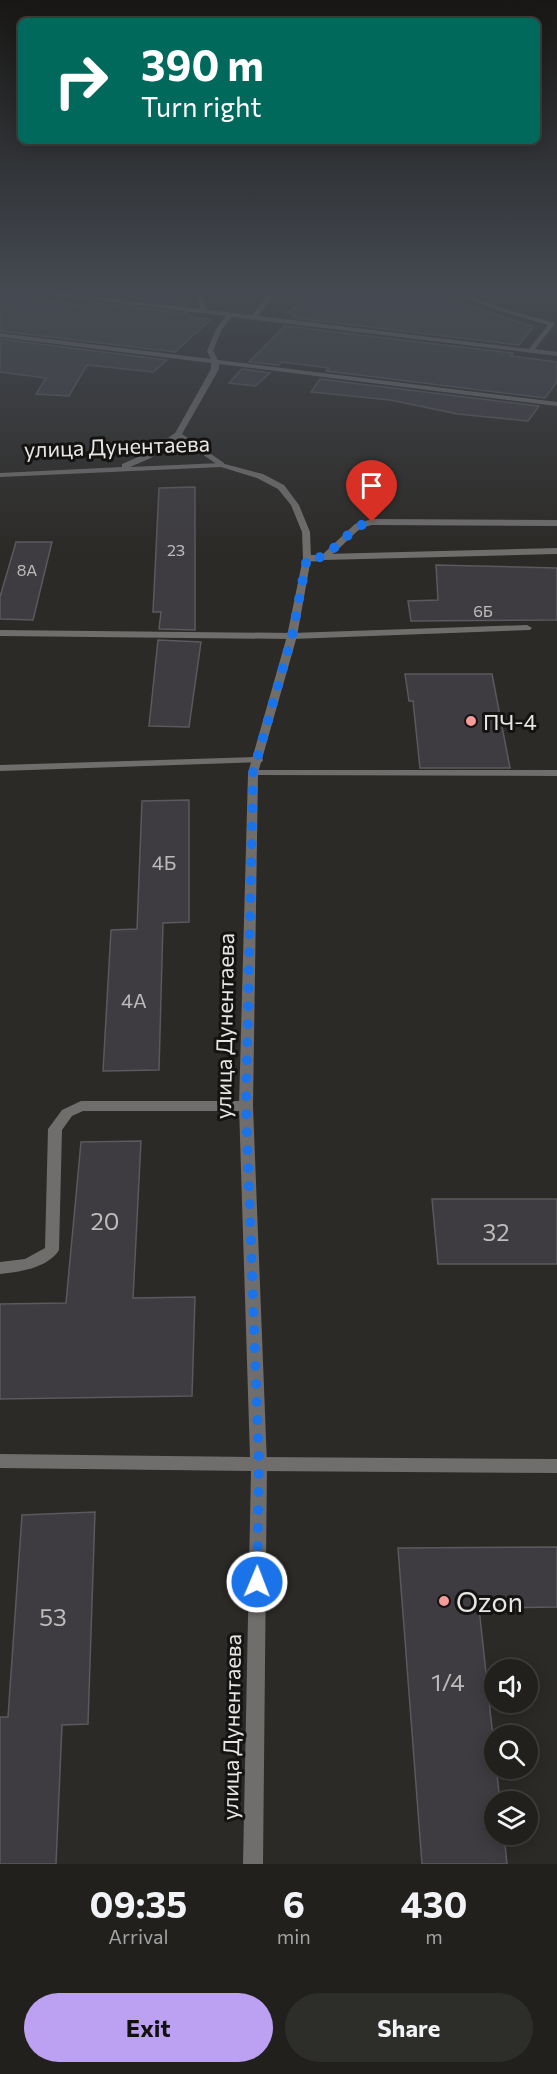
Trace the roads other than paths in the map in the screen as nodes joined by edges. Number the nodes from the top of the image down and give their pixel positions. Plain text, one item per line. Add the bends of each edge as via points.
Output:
1 (210, 378) edge
2 (355, 378) edge
3 (557, 404) edge
4 (178, 435) junction
5 (221, 465) junction
6 (117, 470) junction
7 (0, 475) edge
8 (557, 523) edge
9 (557, 551) edge
10 (324, 557) junction
11 (307, 558) junction
12 (526, 628) dead end
13 (0, 633) edge
14 (292, 636) junction
15 (258, 760) junction
16 (0, 768) edge
17 (253, 773) junction
18 (557, 773) edge
19 (246, 1106) junction
20 (0, 1268) edge
21 (0, 1462) edge
22 (259, 1464) junction
23 (557, 1466) edge
24 (253, 1864) edge

1 - 4 street
2 - 3 street
4 - 5 street
4 - 6 street via 148,456
5 - 6 street, улица Дунентаева
5 - 11 street, улица Дунентаева via 260,476 281,487 295,505 306,532
6 - 7 street, улица Дунентаева
8 - 10 street via 372,522 358,526
9 - 10 street
10 - 11 street
11 - 14 street, улица Дунентаева
12 - 14 street
13 - 14 street
14 - 15 street, улица Дунентаева
15 - 16 street
15 - 17 street, улица Дунентаева
17 - 18 street
17 - 19 street, улица Дунентаева
19 - 20 street via 81,1106 67,1113 55,1129 52,1250 40,1260
19 - 22 street, улица Дунентаева
21 - 22 street
22 - 23 street
22 - 24 street, улица Дунентаева

